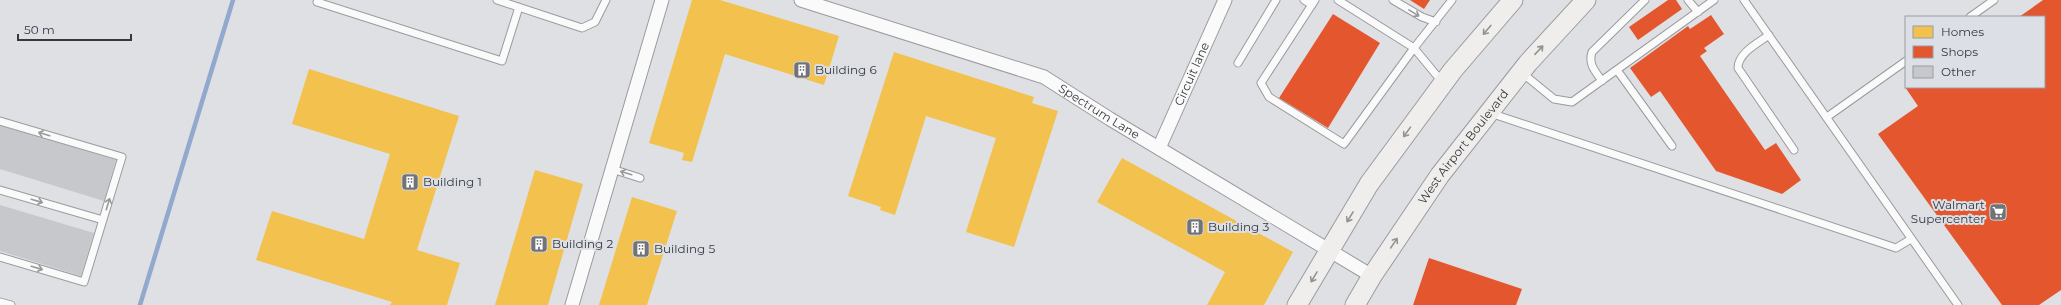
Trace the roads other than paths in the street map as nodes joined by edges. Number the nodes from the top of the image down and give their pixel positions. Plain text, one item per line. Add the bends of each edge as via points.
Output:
1 (318, 0) edge
2 (497, 0) edge
3 (606, 0) edge
4 (662, 0) edge
5 (801, 0) edge
6 (1225, 0) edge
7 (1276, 0) edge
8 (1304, 0) edge
9 (1338, 0) edge
10 (1393, 0) edge
11 (1452, 0) edge
12 (1513, 0) edge
13 (1586, 0) edge
14 (1645, 0) edge
15 (1688, 0) edge
16 (1714, 0) edge
17 (1744, 0) edge
18 (1994, 0) edge
19 (1313, 2) edge
20 (519, 7) junction
21 (1698, 12) junction
22 (1971, 16) edge
23 (1436, 22) junction
24 (1769, 35) junction
25 (1414, 48) junction
26 (1238, 63) dead end
27 (1905, 63) edge
28 (1617, 70) junction
29 (1521, 72) junction
30 (1602, 81) junction
31 (1443, 83) junction
32 (1489, 112) junction
33 (1827, 116) junction
34 (0, 121) edge
35 (1672, 146) dead end
36 (1159, 148) junction
37 (1794, 150) dead end
38 (612, 169) junction
39 (640, 178) dead end
40 (0, 190) edge
41 (103, 220) junction
42 (1911, 239) junction
43 (1330, 250) junction
44 (0, 257) edge
45 (1372, 276) junction
46 (0, 302) edge
47 (11, 305) edge
48 (572, 305) edge
49 (1297, 305) edge
50 (1355, 305) edge
51 (1958, 305) edge

1 - 20 lane via 317,2 502,61
2 - 20 lane
3 - 20 lane via 595,22 582,28
4 - 38 street
5 - 36 street, Spectrum Lane via 1044,77
6 - 36 street, Circuit lane
7 - 26 lane
8 - 19 lane
9 - 25 lane
10 -> 23 lane
11 - 23 lane
12 -> 31 main road
29 -> 13 main road, West Airport Boulevard
14 - 30 lane via 1592,52 1592,68
15 - 21 lane
16 - 21 lane
17 - 24 lane
18 - 22 lane
19 - 25 lane via 1261,83 1269,96 1344,144
21 - 28 lane
23 - 25 lane
24 - 33 lane
24 - 37 lane via 1743,54 1739,59 1738,68
25 - 31 lane
27 - 33 lane
28 - 30 lane
28 - 35 lane
29 - 30 lane via 1554,99 1572,102
29 - 32 main road, West Airport Boulevard
31 -> 43 main road via 1369,184
32 - 42 lane via 1896,248
45 -> 32 main road, West Airport Boulevard via 1440,175
33 - 42 lane
41 -> 34 lane via 122,157
36 - 43 street, Spectrum Lane
39 -> 38 lane
38 - 48 street
40 -> 41 lane
44 -> 41 lane via 84,282
42 - 51 lane
43 - 45 street, Spectrum Lane
43 -> 49 main road
45 - 50 main road, West Airport Boulevard
46 - 47 lane

